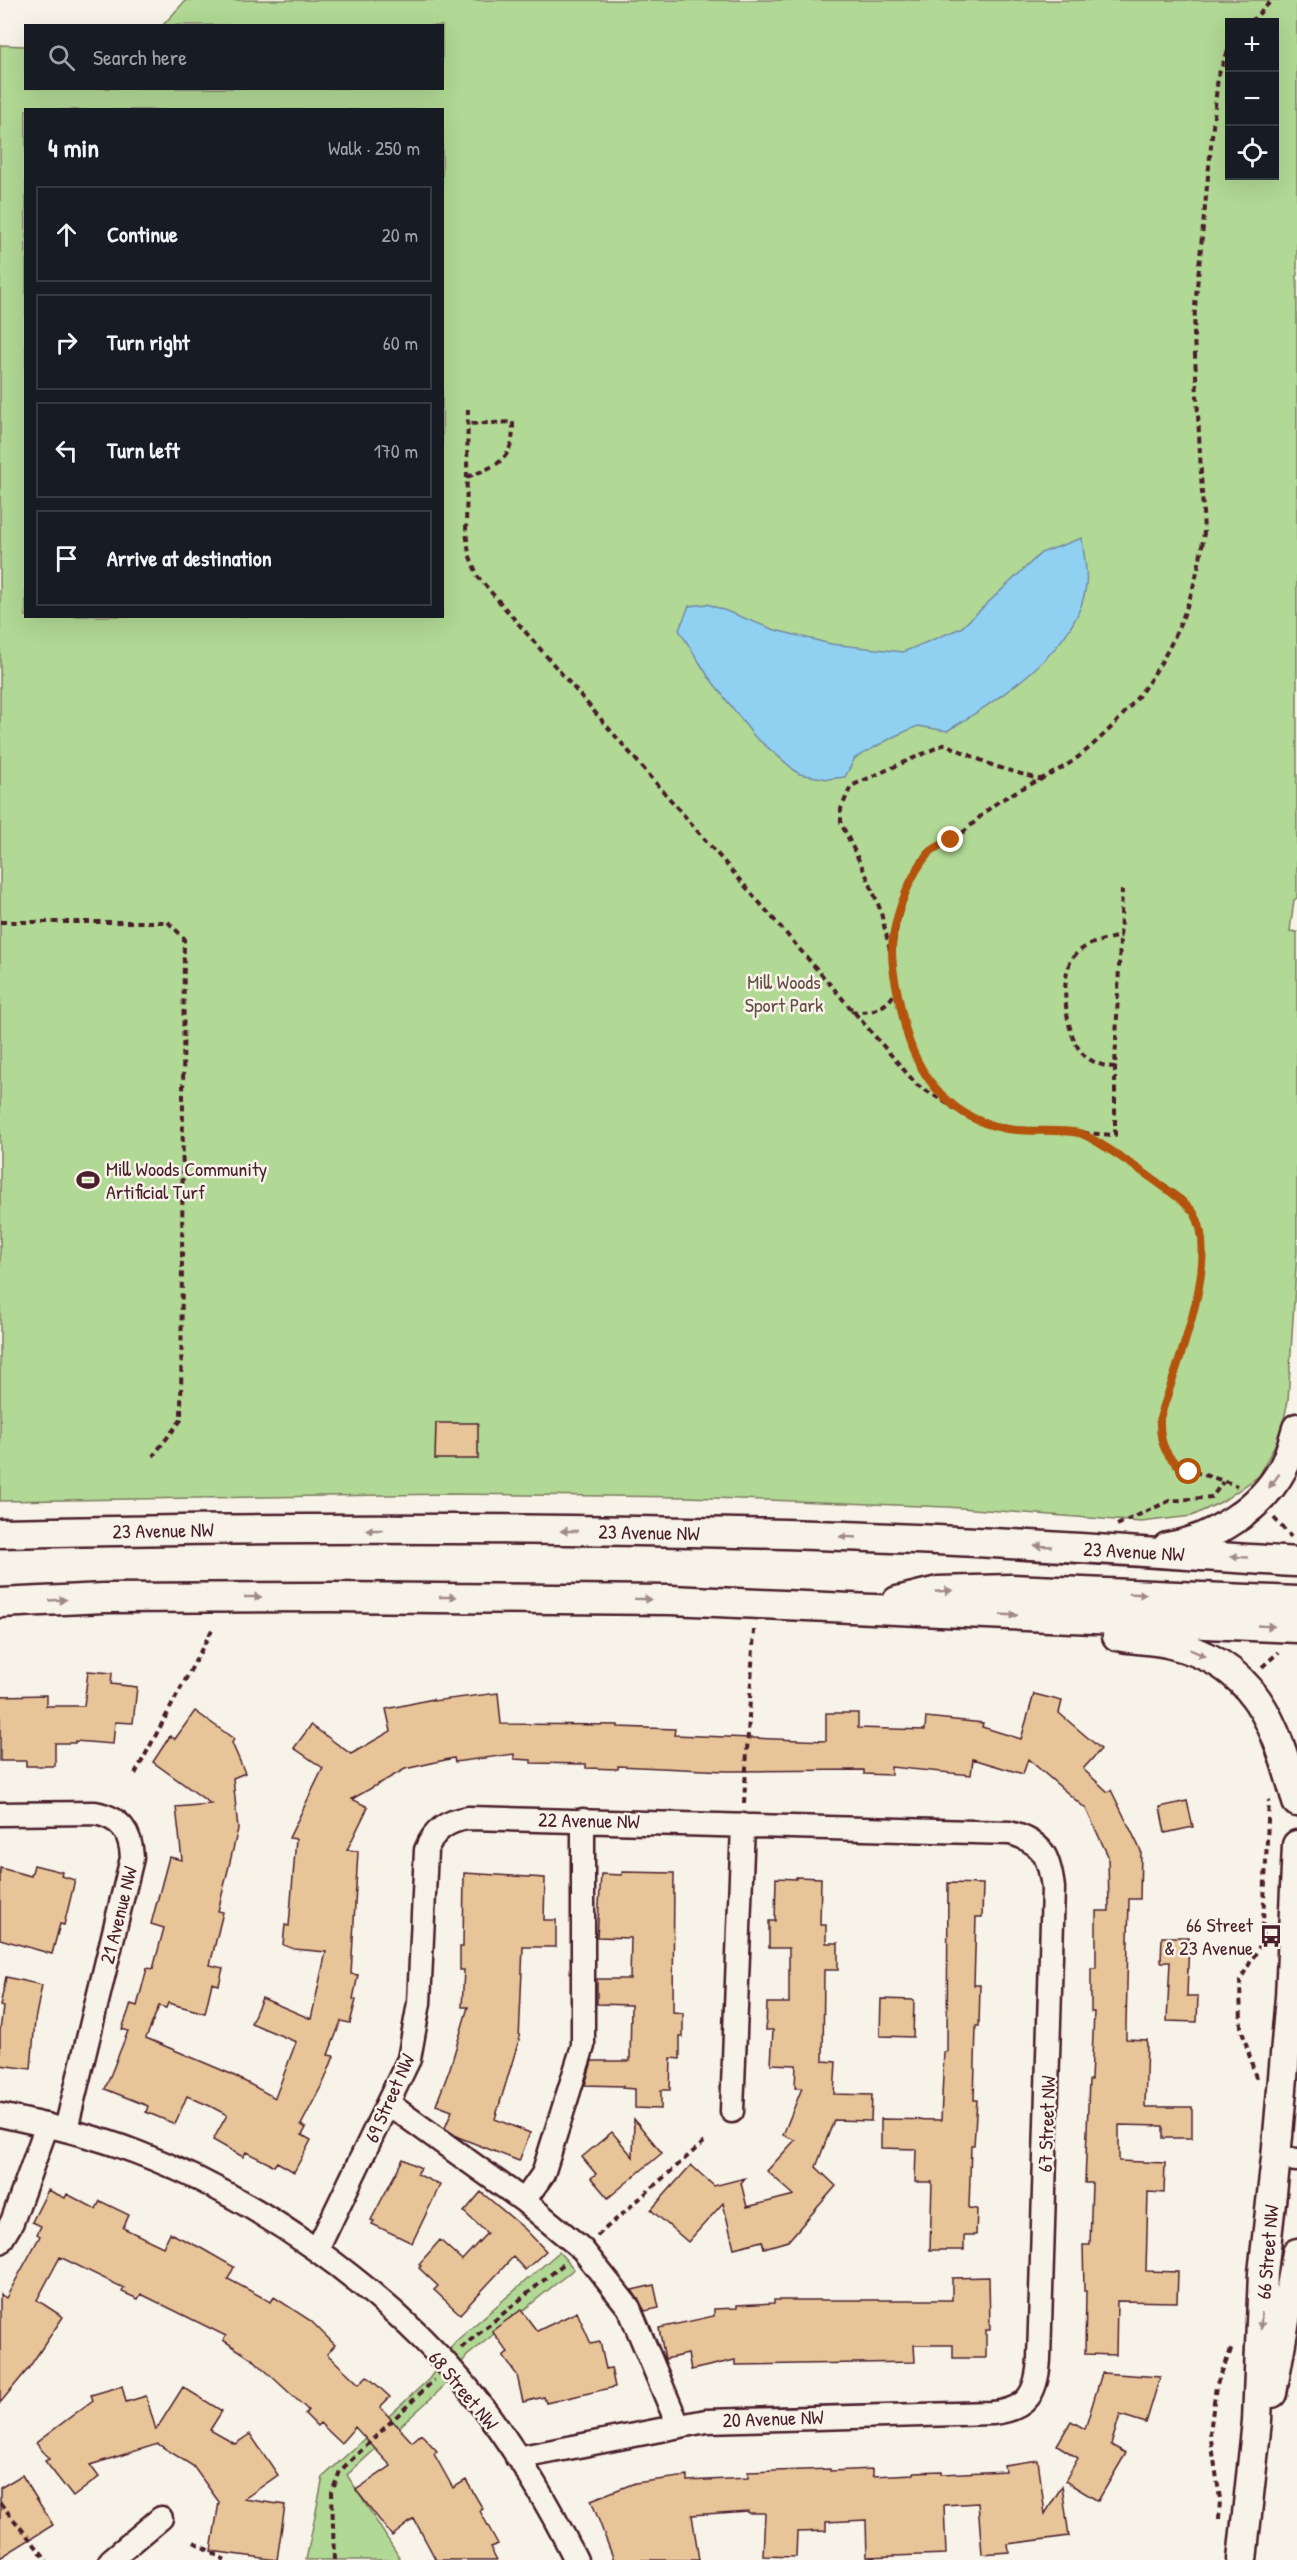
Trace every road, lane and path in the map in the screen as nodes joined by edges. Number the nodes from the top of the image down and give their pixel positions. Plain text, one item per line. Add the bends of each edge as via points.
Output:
1 (1272, 0) edge
2 (1255, 18) edge
3 (1225, 58) edge
4 (468, 409) dead end
5 (467, 424) junction
6 (467, 477) junction
7 (1043, 780) junction
8 (1122, 890) dead end
9 (0, 922) edge
10 (1121, 936) junction
11 (892, 963) junction
12 (897, 990) junction
13 (851, 1011) junction
14 (1115, 1067) junction
15 (953, 1107) junction
16 (1081, 1133) junction
17 (1297, 1428) edge
18 (153, 1456) dead end
19 (1223, 1482) dead end
20 (1271, 1514) dead end
21 (0, 1533) edge
22 (1294, 1549) edge
23 (1143, 1551) junction
24 (1297, 1600) edge
25 (0, 1603) edge
26 (866, 1609) junction
27 (1040, 1616) junction
28 (213, 1628) dead end
29 (754, 1630) dead end
30 (1290, 1639) edge
31 (1260, 1669) dead end
32 (135, 1774) dead end
33 (1269, 1791) dead end
34 (1297, 1802) edge
35 (0, 1814) edge
36 (744, 1816) junction
37 (583, 1820) junction
38 (437, 1830) joint
39 (1297, 1845) edge
40 (1042, 1850) joint
41 (1255, 2086) dead end
42 (389, 2104) junction
43 (732, 2111) dead end
44 (0, 2115) edge
45 (57, 2127) junction
46 (1286, 2159) edge
47 (524, 2201) junction
48 (0, 2242) edge
49 (317, 2250) junction
50 (1297, 2253) edge
51 (1234, 2342) dead end
52 (435, 2380) dead end
53 (1028, 2399) joint
54 (678, 2425) junction
55 (518, 2458) junction
56 (0, 2504) edge
57 (1247, 2515) junction
58 (161, 2518) dead end
59 (1218, 2530) dead end
60 (194, 2542) dead end
61 (47, 2560) edge
62 (111, 2560) edge
63 (225, 2560) edge
64 (334, 2560) edge
65 (576, 2560) edge
66 (1242, 2560) edge

1 - 2 path
3 - 7 path via 1218,76 1195,307 1204,523 1192,592 1164,659 1139,698 1082,754
4 - 5 path
5 - 6 path
5 - 6 path via 513,422 511,448 498,465
6 - 13 path via 466,531 478,577
7 - 11 path via 1001,800 961,833 928,853 912,881 894,932
7 - 11 path via 994,766 945,744 851,786 841,809 841,823 880,909
8 - 10 path
9 - 18 path via 168,922 184,938 181,1420
10 - 14 path
10 - 14 path via 1092,942 1080,952 1067,970 1066,984 1066,1007 1081,1053 1106,1067
11 - 12 path
12 - 13 path via 882,1007 862,1013
12 - 15 path via 912,1050 931,1082
13 - 15 path via 917,1085
14 - 16 path via 1115,1136
15 - 16 path via 1000,1128
16 - 19 path via 1165,1186 1194,1213 1201,1245 1195,1312 1160,1418 1159,1435 1167,1456 1178,1466
17 -> 23 main road via 1284,1467 1273,1484 1235,1519 1196,1539
20 - 22 path
23 -> 21 main road, 23 Avenue NW via 816,1535 628,1531 268,1529
22 -> 23 main road, 23 Avenue NW
26 -> 24 main road via 938,1591 1011,1589
25 -> 26 main road via 116,1598 470,1597 671,1600
26 -> 27 main road
27 -> 30 main road
27 -> 34 main road via 1120,1637 1165,1642 1231,1670 1245,1682 1278,1737
28 - 32 path
29 - 36 path
30 - 31 path
33 - 41 path via 1262,1942 1240,1980 1241,2027 1256,2076
35 - 45 street, 21 Avenue NW via 107,1815 123,1826 131,1841 132,1858
36 - 37 street, 22 Avenue NW
36 - 40 street, 22 Avenue NW via 1010,1833 1025,1837
36 - 43 street
37 - 38 street, 22 Avenue NW via 468,1818 454,1820
37 - 47 street via 583,2046 543,2174
38 - 42 street, 69 Street NW via 430,1839 424,1864 417,2022 409,2060
39 - 46 main road, 66 Street NW
40 - 53 street, 67 Street NW via 1053,1888 1039,2359
42 - 47 street
42 - 49 street, 69 Street NW
44 - 45 street
45 - 48 street, 21 Avenue NW
45 - 49 street via 136,2152 182,2172 265,2216
46 -> 57 main road, 66 Street NW via 1263,2273 1257,2421
47 - 54 street via 582,2249 629,2308
49 - 55 street, 68 Street NW via 406,2324 447,2365
50 - 57 main road, 66 Street NW
51 - 59 path via 1216,2386 1210,2433 1220,2499
52 - 64 path via 340,2471 332,2492
53 - 54 street, 20 Avenue NW via 1000,2412 732,2419
54 - 55 street, 20 Avenue NW
55 - 65 street, 68 Street NW
56 - 61 path
57 - 66 main road, 66 Street NW
58 - 62 street
60 - 63 path

